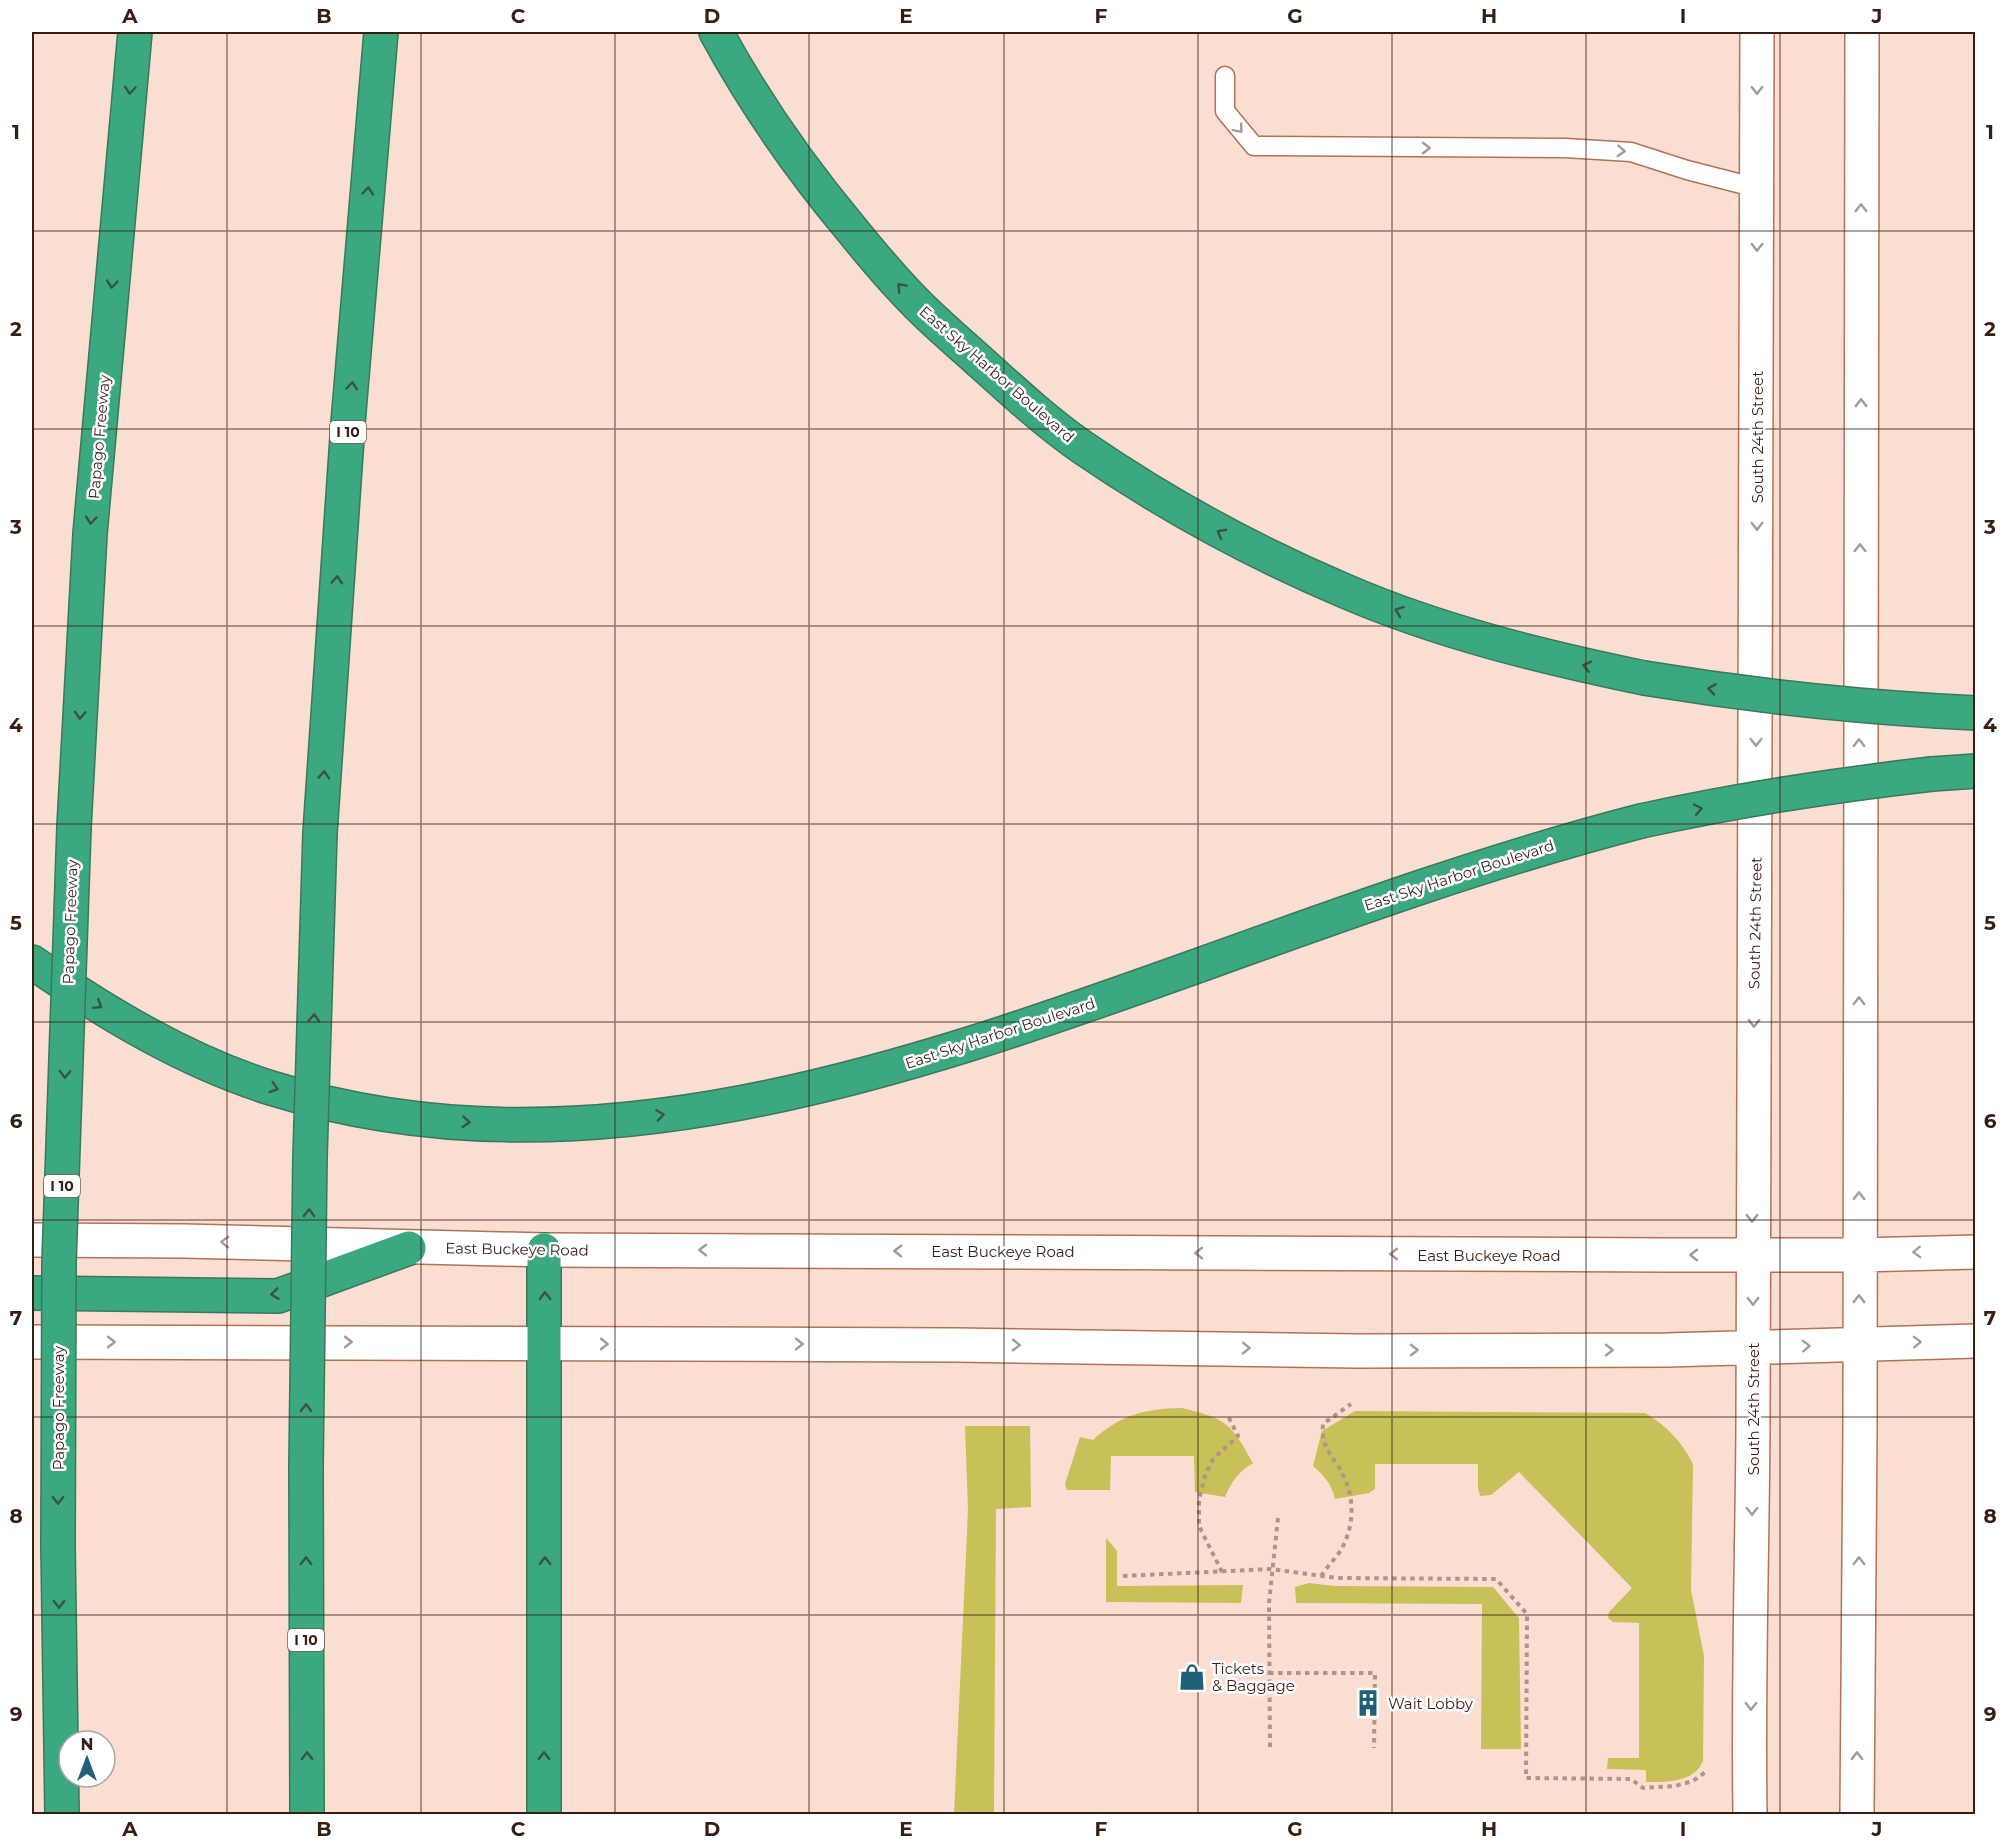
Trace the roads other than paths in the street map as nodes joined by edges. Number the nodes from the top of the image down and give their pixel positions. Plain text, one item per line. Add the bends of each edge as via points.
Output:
1 (135, 32) edge
2 (381, 32) edge
3 (716, 32) edge
4 (1757, 32) edge
5 (1862, 32) edge
6 (1225, 76) dead end
7 (1756, 188) junction
8 (1976, 711) edge
9 (1976, 771) edge
10 (32, 962) edge
11 (32, 1240) edge
12 (409, 1248) junction
13 (544, 1250) junction
14 (1976, 1252) edge
15 (1859, 1255) junction
16 (1752, 1256) junction
17 (32, 1293) edge
18 (1976, 1341) edge
19 (32, 1342) edge
20 (545, 1343) junction
21 (1859, 1344) junction
22 (1753, 1347) junction
23 (62, 1815) edge
24 (307, 1815) edge
25 (544, 1815) edge
26 (1750, 1815) edge
27 (1857, 1815) edge

1 -> 23 highway, Papago Freeway / I 10, bridge via 90,534 74,827 59,1263
24 -> 2 highway, I 10, bridge via 310,1157 320,833
8 -> 3 highway, East Sky Harbor Boulevard, bridge via 1882,708 1752,694 1588,666 1506,645 1348,593 1215,530 1080,446 917,303 823,195 770,123
4 -> 7 main road, South 24th Street
15 -> 5 main road
6 -> 7 lane via 1225,111 1254,146 1631,152
7 -> 16 main road, South 24th Street
10 -> 9 highway, East Sky Harbor Boulevard, bridge via 134,1027 198,1059 269,1087 346,1108 501,1125 649,1117 728,1106 891,1069 1554,843 1736,801
12 -> 11 main road, East Buckeye Road
12 - 13 main road, East Buckeye Road
12 -> 17 highway via 278,1296
16 -> 13 main road, East Buckeye Road
20 -> 13 highway
14 -> 15 main road, East Buckeye Road
15 - 16 main road, East Buckeye Road
21 -> 15 main road
16 -> 22 main road, South 24th Street
21 -> 18 main road
19 -> 20 main road
20 -> 22 main road via 1356,1351
25 -> 20 highway
22 -> 21 main road
27 -> 21 main road
22 -> 26 main road, South 24th Street

